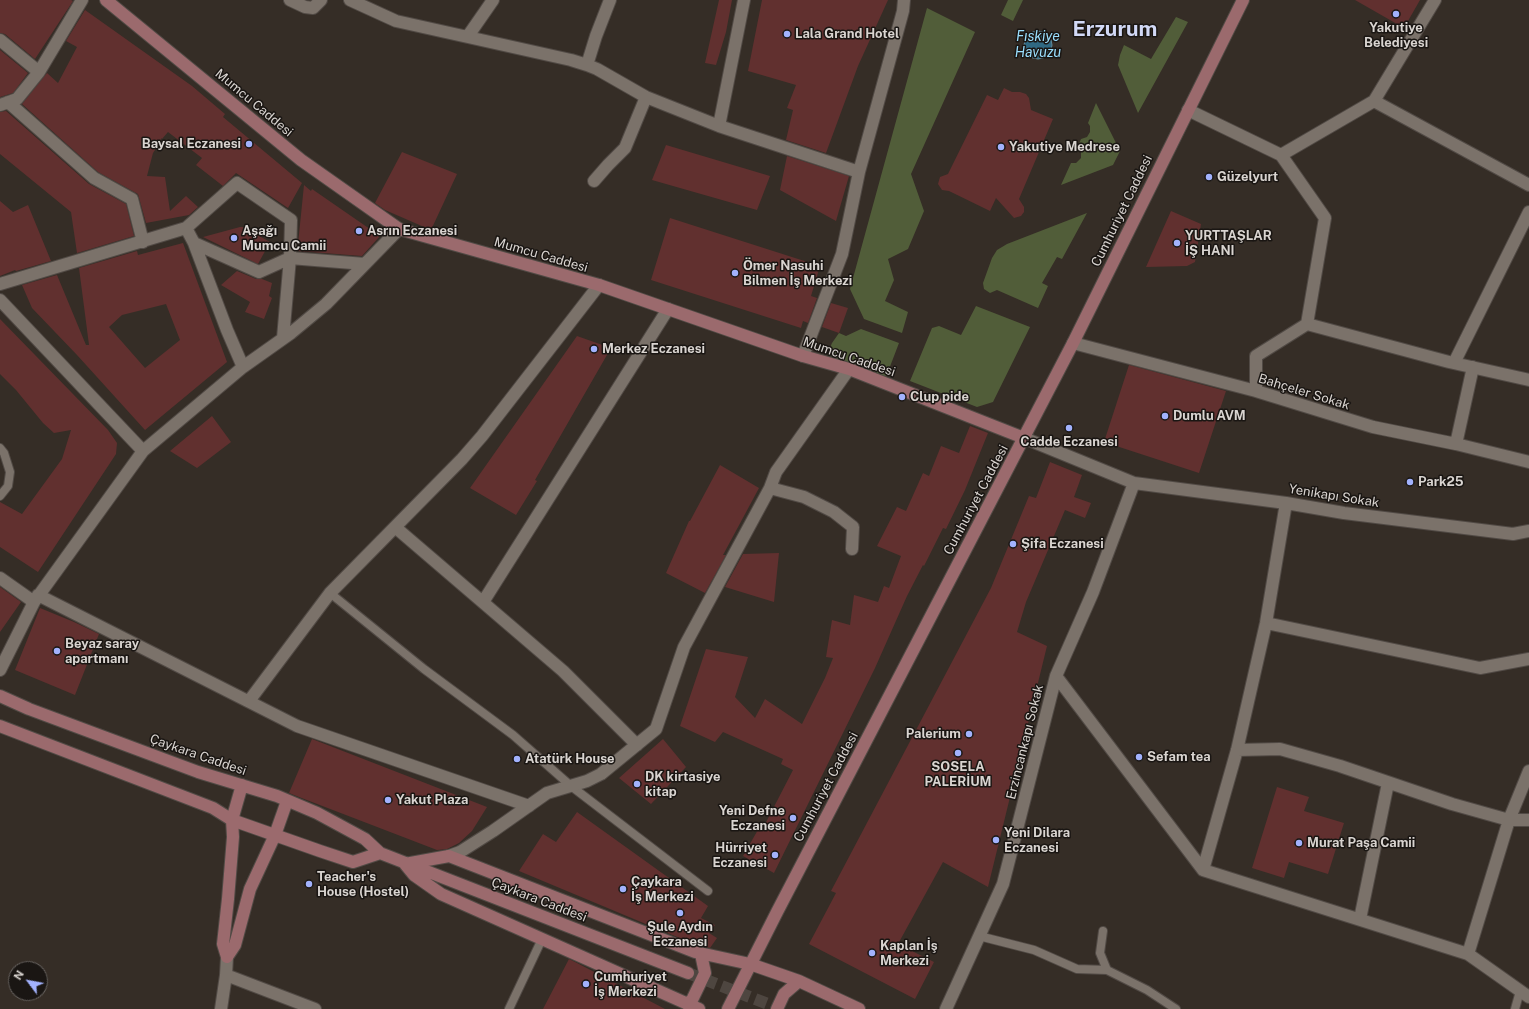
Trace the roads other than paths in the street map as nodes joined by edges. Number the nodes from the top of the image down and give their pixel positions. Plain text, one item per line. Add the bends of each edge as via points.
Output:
1 (82, 0) edge
2 (106, 0) edge
3 (290, 0) edge
4 (321, 0) edge
5 (350, 0) edge
6 (493, 0) edge
7 (610, 0) edge
8 (744, 0) edge
9 (904, 0) edge
10 (1243, 0) edge
11 (1436, 0) edge
12 (468, 36) junction
13 (0, 40) edge
14 (587, 66) junction
15 (39, 72) junction
16 (646, 97) junction
17 (1374, 101) junction
18 (4, 103) edge
19 (1188, 110) junction
20 (720, 126) junction
21 (1281, 155) junction
22 (859, 172) junction
23 (594, 181) dead end
24 (1529, 185) edge
25 (1529, 212) edge
26 (186, 228) junction
27 (399, 229) junction
28 (143, 242) junction
29 (194, 243) junction
30 (290, 258) junction
31 (365, 264) junction
32 (0, 284) edge
33 (599, 285) junction
34 (0, 300) edge
35 (668, 309) junction
36 (1307, 324) junction
37 (283, 338) junction
38 (1073, 343) junction
39 (803, 356) junction
40 (1454, 363) junction
41 (243, 367) junction
42 (1473, 367) junction
43 (849, 369) junction
44 (1529, 380) edge
45 (1256, 391) junction
46 (1024, 438) junction
47 (1456, 444) junction
48 (0, 448) edge
49 (143, 451) junction
50 (1529, 462) edge
51 (1134, 483) junction
52 (770, 488) junction
53 (0, 496) edge
54 (1286, 503) junction
55 (395, 527) junction
56 (1529, 531) edge
57 (852, 549) dead end
58 (0, 578) edge
59 (330, 593) junction
60 (36, 598) junction
61 (483, 602) junction
62 (1266, 623) junction
63 (1529, 659) edge
64 (0, 670) edge
65 (1056, 676) junction
66 (0, 696) edge
67 (249, 701) junction
68 (0, 726) edge
69 (637, 745) junction
70 (1237, 750) junction
71 (1529, 771) edge
72 (1388, 783) junction
73 (242, 785) junction
74 (571, 786) junction
75 (287, 800) junction
76 (529, 806) junction
77 (232, 820) junction
78 (1509, 820) junction
79 (1529, 820) edge
80 (276, 835) junction
81 (380, 853) junction
82 (449, 856) junction
83 (406, 864) junction
84 (1203, 870) junction
85 (708, 890) dead end
86 (1360, 919) junction
87 (1103, 932) dead end
88 (979, 936) junction
89 (542, 939) junction
90 (701, 954) junction
91 (1468, 954) junction
92 (227, 957) junction
93 (750, 964) junction
94 (1107, 970) junction
95 (688, 973) tunnel mouth
96 (226, 975) junction
97 (799, 980) junction
98 (1525, 994) edge
99 (687, 1004) junction
100 (221, 1009) edge
101 (315, 1009) edge
102 (509, 1009) edge
103 (699, 1009) edge
104 (728, 1009) edge
105 (777, 1009) edge
106 (859, 1009) edge
107 (946, 1009) edge
108 (1176, 1009) edge
109 (1515, 1009) edge

1 - 15 street
2 - 27 main road, Mumcu Caddesi via 301,160
3 - 4 street via 313,8
5 - 12 street via 396,21
6 - 12 street
7 - 14 street
8 - 20 street
9 - 22 street
10 - 19 main road, Cumhuriyet Caddesi
11 - 17 street
12 - 14 street
13 - 15 street
14 - 16 street
15 - 18 street via 17,99
16 - 20 street
16 - 23 street via 625,148
17 - 21 street
17 - 24 street
18 - 28 street via 94,178 132,199
19 - 21 street
19 - 38 main road, Cumhuriyet Caddesi
20 - 22 street
21 - 36 street via 1325,218
22 - 39 street via 842,254
25 - 40 street
26 - 28 street
26 - 29 street
26 - 30 street via 237,183 291,220
27 - 31 street
27 - 33 main road, Mumcu Caddesi
28 - 32 street
29 - 30 street via 259,272
29 - 41 street
30 - 31 street
30 - 37 street
31 - 37 street via 326,304
33 - 35 main road, Mumcu Caddesi
33 - 55 street via 477,442
34 - 49 street
35 - 39 main road, Mumcu Caddesi
35 - 61 street
36 - 40 street
36 - 45 street via 1256,356
37 - 41 street
38 - 45 street, Bahçeler Sokak
38 - 46 main road, Cumhuriyet Caddesi
39 - 43 main road, Mumcu Caddesi
40 - 42 street
41 - 49 street
42 - 44 street
42 - 47 street
43 - 46 main road, Mumcu Caddesi
43 - 52 street via 776,472
45 - 47 street, Bahçeler Sokak via 1373,428
46 - 51 street, Yenikapı Sokak
46 - 93 main road, Cumhuriyet Caddesi
47 - 50 street, Bahçeler Sokak
48 - 53 lane via 10,472 8,486
49 - 60 street
51 - 54 street, Yenikapı Sokak
51 - 65 street, Erzincankapı Sokak via 1093,592
52 - 57 street via 804,497 834,512 853,527
52 - 69 street via 684,647 656,729
54 - 56 street, Yenikapı Sokak via 1344,513 1512,534
54 - 62 street
55 - 59 street
55 - 61 street
58 - 60 street
59 - 67 street
59 - 74 lane via 424,669 513,735
60 - 64 street
60 - 67 street
61 - 69 street via 563,671
62 - 63 street via 1480,668
62 - 70 street
65 - 84 street
65 - 88 street, Erzincankapı Sokak via 1003,884
66 - 73 main road, Çaykara Caddesi via 198,772
67 - 76 street via 297,726
68 - 77 main road via 213,808
69 - 74 street via 601,774
70 - 72 street via 1280,749
70 - 84 street
71 - 78 street
72 - 78 street
72 - 86 street
73 - 75 main road, Çaykara Caddesi
73 - 77 main road
74 - 76 street via 547,793
74 - 85 lane
75 - 80 main road
75 - 81 main road, Çaykara Caddesi via 366,839
76 - 82 street via 486,836
77 - 80 main road
77 - 92 main road via 233,837 223,944
78 - 79 street
78 - 91 street
80 - 81 main road via 353,862
80 - 92 main road via 250,889 235,945
81 - 83 main road, Çaykara Caddesi
82 - 83 main road
82 - 90 main road
83 - 89 main road via 414,875 441,894
83 - 95 main road, Çaykara Caddesi
84 - 86 street
86 - 91 street
87 - 94 lane via 1100,953
88 - 94 lane via 1034,950 1077,970
88 - 107 street, Erzincankapı Sokak
89 - 99 main road
89 - 102 lane
90 - 93 main road
90 - 99 main road via 705,973 692,1000
91 - 98 street
92 - 96 street
93 - 97 main road
93 - 104 main road, Cumhuriyet Caddesi
94 - 108 lane via 1147,990
96 - 100 street
96 - 101 street
97 - 105 main road via 784,994
97 - 106 main road
98 - 109 lane
99 - 103 main road

